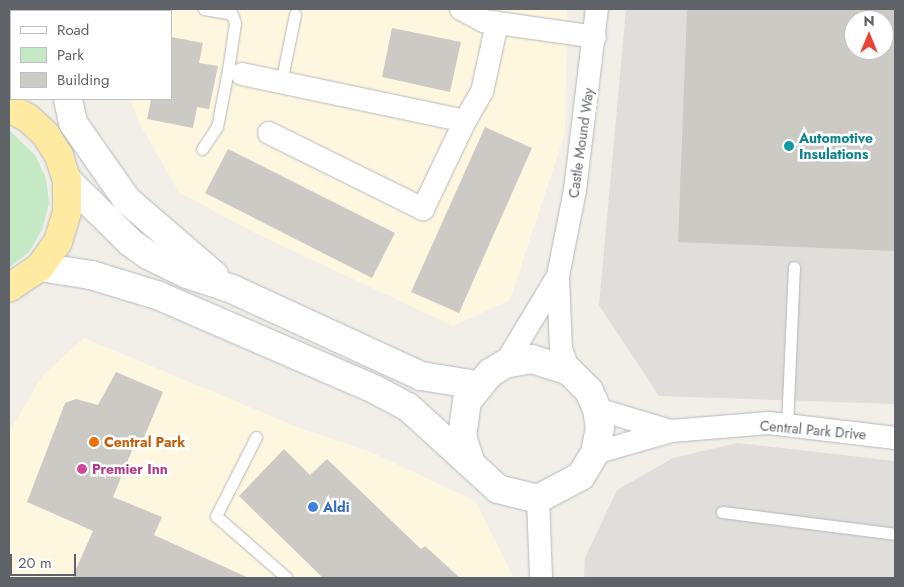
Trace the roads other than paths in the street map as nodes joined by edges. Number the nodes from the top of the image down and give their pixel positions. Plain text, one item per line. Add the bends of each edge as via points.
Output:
1 (204, 9) edge
2 (461, 9) edge
3 (597, 9) edge
4 (295, 14) dead end
5 (497, 23) junction
6 (595, 37) junction
7 (235, 72) junction
8 (281, 83) junction
9 (68, 100) edge
10 (19, 108) edge
11 (466, 121) junction
12 (268, 133) dead end
13 (202, 149) dead end
14 (67, 180) junction
15 (40, 267) junction
16 (794, 267) dead end
17 (558, 276) junction
18 (232, 289) junction
19 (11, 290) edge
20 (505, 364) junction
21 (569, 371) junction
22 (478, 384) junction
23 (597, 409) junction
24 (787, 426) junction
25 (671, 431) junction
26 (256, 437) dead end
27 (895, 438) edge
28 (595, 453) junction
29 (470, 461) junction
30 (538, 499) junction
31 (722, 512) dead end
32 (895, 534) edge
33 (288, 578) edge
34 (542, 578) edge

1 - 7 lane via 232,14 235,23
2 - 5 street via 484,21
3 - 6 street, Castle Mound Way
4 - 8 lane
5 - 6 street
5 - 11 street via 482,92
6 - 17 street, Castle Mound Way via 575,190
7 - 8 street
7 - 13 lane via 217,128
8 - 11 street
9 - 18 street via 73,123 127,200
10 - 14 highway via 46,135 59,156
11 - 12 street via 423,209
14 - 15 highway via 67,212 58,242
14 - 18 street via 130,242 148,255 186,274
15 - 19 highway
15 - 29 street via 91,275 157,295 374,389 408,407
16 - 24 lane
17 - 20 street, Castle Mound Way
17 - 21 street, Castle Mound Way via 561,349
18 - 22 street via 421,376
20 - 21 street via 532,359
20 - 22 street
21 - 23 street via 589,391
22 - 29 street via 468,401 462,436
23 - 25 street, Central Park Drive
23 - 28 street via 600,428
24 - 25 street, Central Park Drive via 769,424
24 - 27 street, Central Park Drive
25 - 28 street, Central Park Drive
26 - 33 lane via 216,516
28 - 30 street via 581,476
29 - 30 street via 498,489
30 - 34 street
31 - 32 lane

